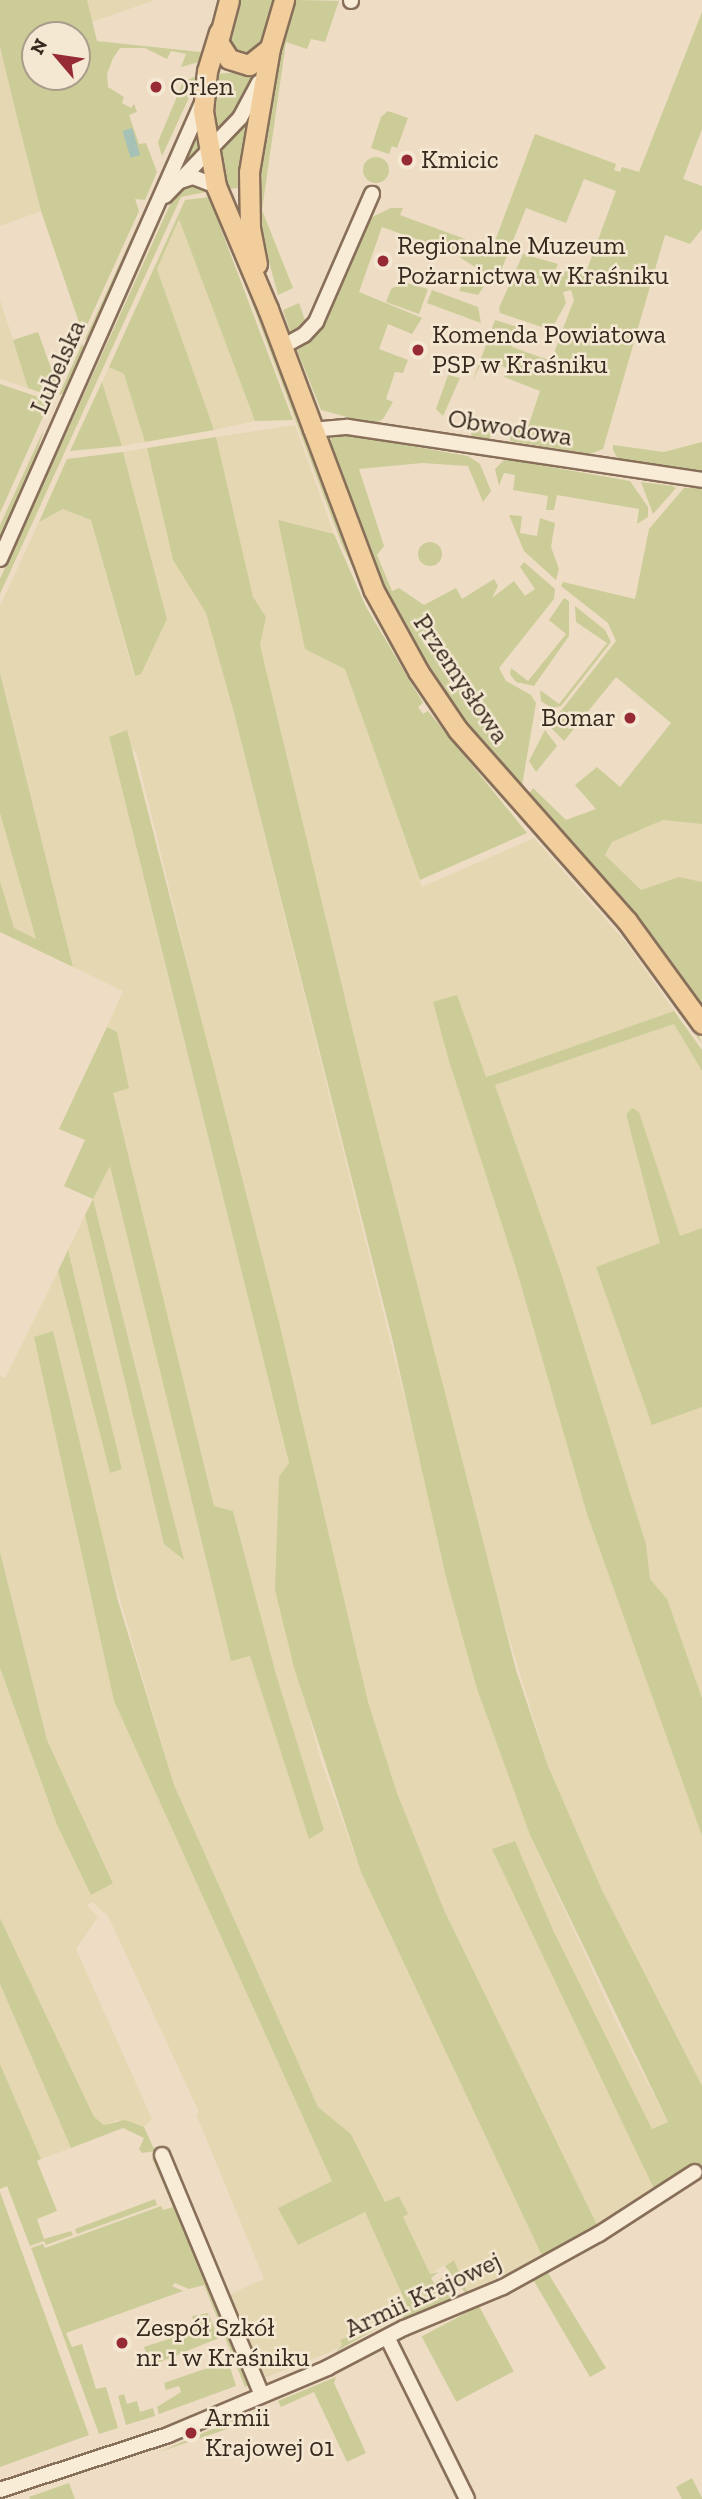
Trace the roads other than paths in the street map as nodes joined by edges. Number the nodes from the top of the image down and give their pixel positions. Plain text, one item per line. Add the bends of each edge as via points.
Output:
1 (229, 0) edge
2 (284, 0) edge
3 (219, 32) junction
4 (270, 48) junction
5 (262, 76) junction
6 (204, 100) junction
7 (208, 152) junction
8 (180, 181) junction
9 (216, 186) junction
10 (372, 194) dead end
11 (164, 197) junction
12 (268, 309) junction
13 (282, 347) junction
14 (311, 429) junction
15 (702, 480) edge
16 (0, 559) edge
17 (702, 1024) edge
18 (162, 2155) dead end
19 (695, 2172) dead end
20 (388, 2339) junction
21 (262, 2395) junction
22 (0, 2490) edge
23 (467, 2499) edge

1 - 3 main road, Lubelska
2 - 4 main road, Lubelska
3 - 4 main road via 222,51 239,64 254,64
3 - 6 main road, Lubelska
4 - 5 main road, Lubelska
5 - 7 street, Lubelska via 240,118
5 - 12 main road, Przemysłowa via 248,200
6 - 7 main road, Przemysłowa
6 - 11 street, Lubelska
7 - 8 street, Lubelska
7 - 9 main road, Przemysłowa
8 - 9 street via 200,178
8 - 11 street, Lubelska
9 - 12 main road, Przemysłowa
10 - 13 street via 316,322
11 - 16 street, Lubelska
12 - 13 main road, Przemysłowa
13 - 14 main road, Przemysłowa
14 - 15 street, Obwodowa via 348,427
14 - 17 main road, Przemysłowa via 362,566 427,685 490,768 633,929
18 - 21 street
19 - 20 street, Armii Krajowej via 599,2234 503,2287
20 - 21 street, Armii Krajowej
20 - 23 street
21 - 22 street, Armii Krajowej via 168,2435

